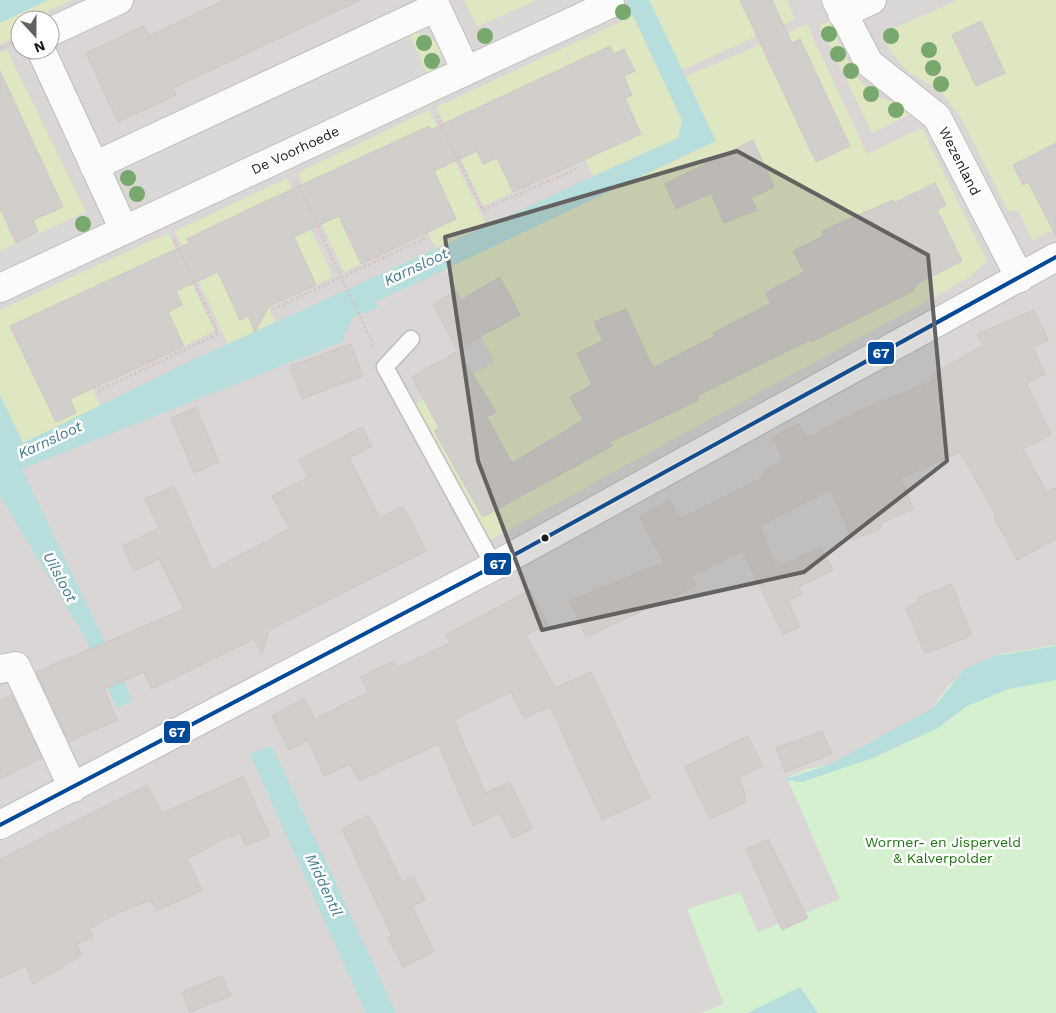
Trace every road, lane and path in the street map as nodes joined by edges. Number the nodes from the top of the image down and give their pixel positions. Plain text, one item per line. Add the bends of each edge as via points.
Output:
1 (118, 0) edge
2 (872, 0) edge
3 (434, 4) edge
4 (610, 4) dead end
5 (839, 7) edge
6 (60, 27) edge
7 (46, 60) edge
8 (466, 71) junction
9 (424, 90) junction
10 (284, 155) junction
11 (94, 166) junction
12 (576, 169) dead end
13 (162, 212) junction
14 (124, 230) junction
15 (426, 238) dead end
16 (1056, 256) edge
17 (340, 277) junction
18 (1020, 278) junction
19 (0, 288) edge
20 (273, 309) dead end
21 (361, 322) dead end
22 (411, 339) dead end
23 (98, 391) dead end
24 (494, 566) junction
25 (0, 669) edge
26 (73, 788) junction
27 (0, 825) edge

1 - 6 street
2 - 5 street, Wezenland
3 - 8 street
3 - 11 street
4 - 8 street, De Voorhoede
5 - 18 street, Wezenland via 869,63 937,117
7 - 11 street
8 - 9 street, De Voorhoede
9 - 10 street, De Voorhoede
9 - 12 path via 484,210
10 - 13 street, De Voorhoede
10 - 17 path
11 - 14 street
13 - 14 street, De Voorhoede
13 - 23 path via 218,334
14 - 19 street, De Voorhoede
15 - 17 path
16 - 18 street
17 - 20 path
17 - 21 path
18 - 24 street
22 - 24 lane via 385,367
24 - 26 street
25 - 26 street via 16,666
26 - 27 street

